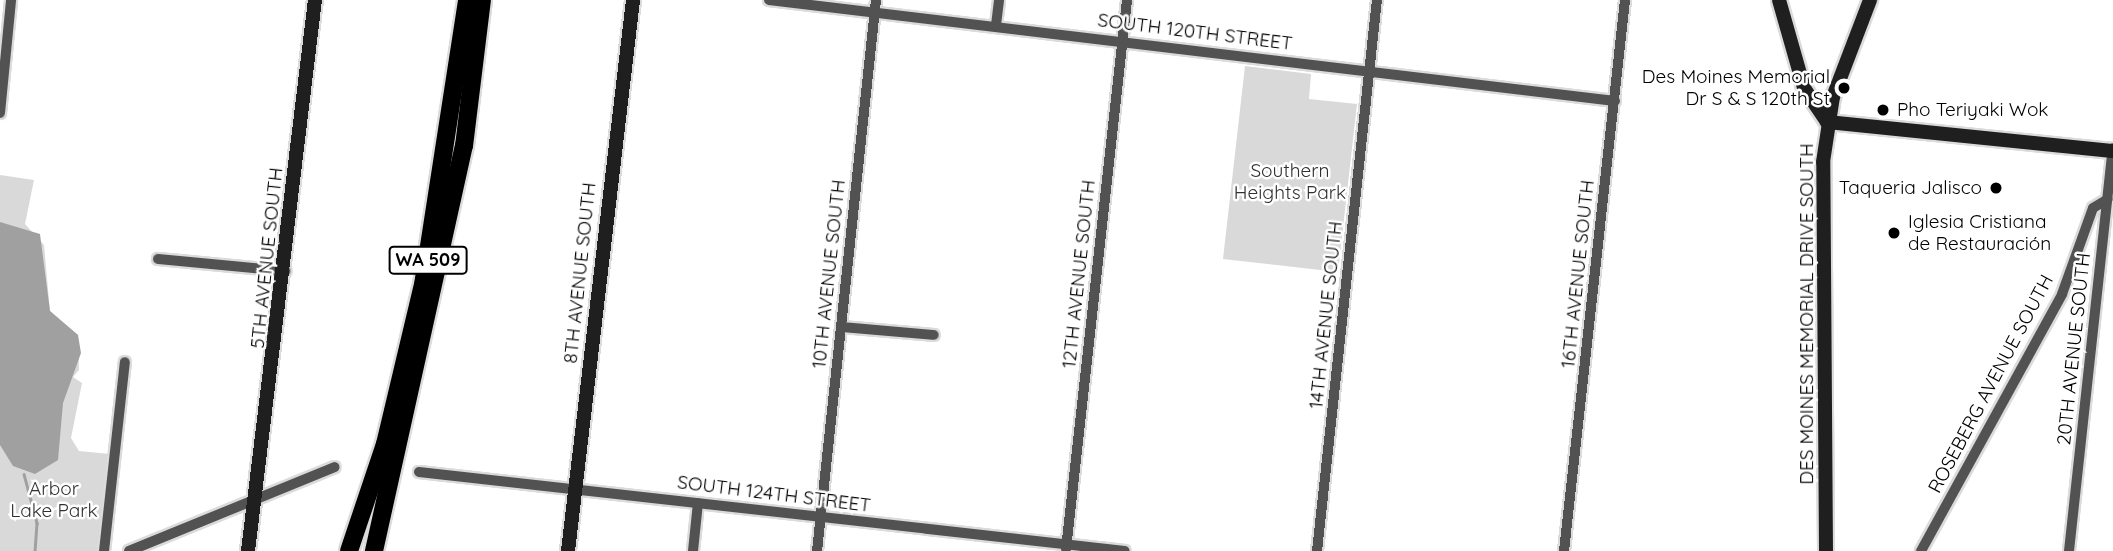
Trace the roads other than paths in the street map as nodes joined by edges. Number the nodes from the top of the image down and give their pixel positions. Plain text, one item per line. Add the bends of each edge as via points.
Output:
1 (11, 0) edge
2 (315, 0) edge
3 (467, 0) edge
4 (482, 0) edge
5 (633, 0) edge
6 (769, 0) edge
7 (876, 0) edge
8 (999, 0) edge
9 (1127, 0) edge
10 (1377, 0) edge
11 (1625, 0) edge
12 (1779, 0) edge
13 (1870, 0) edge
14 (874, 12) junction
15 (996, 25) junction
16 (1122, 43) junction
17 (1371, 72) junction
18 (1615, 101) junction
19 (0, 113) edge
20 (1827, 122) junction
21 (2113, 150) edge
22 (2108, 200) junction
23 (158, 258) dead end
24 (285, 271) junction
25 (841, 327) junction
26 (934, 335) dead end
27 (125, 362) dead end
28 (335, 467) dead end
29 (419, 472) dead end
30 (391, 480) junction
31 (575, 490) junction
32 (260, 497) junction
33 (698, 503) junction
34 (820, 518) junction
35 (256, 521) junction
36 (1066, 548) edge
37 (104, 551) edge
38 (129, 551) edge
39 (248, 551) edge
40 (257, 551) edge
41 (348, 551) edge
42 (366, 551) edge
43 (374, 551) edge
44 (568, 551) edge
45 (693, 551) edge
46 (817, 551) edge
47 (1125, 551) edge
48 (1317, 551) edge
49 (1564, 551) edge
50 (1826, 551) edge
51 (1921, 551) edge
52 (2069, 551) edge

1 - 19 street
2 - 24 street, 5TH AVENUE SOUTH
3 - 41 highway, WA 509 via 423,285
4 - 30 highway, WA 509 via 464,146
5 - 31 street, 8TH AVENUE SOUTH
6 - 14 street, SOUTH 120TH STREET
7 - 14 street, 10TH AVENUE SOUTH
8 - 15 street
9 - 16 street, 12TH AVENUE SOUTH
10 - 17 street, 14TH AVENUE SOUTH
11 - 18 street, 16TH AVENUE SOUTH
12 - 20 street via 1804,88
13 - 20 street, DES MOINES MEMORIAL DRIVE SOUTH via 1845,54
14 - 15 street, SOUTH 120TH STREET
14 - 25 street, 10TH AVENUE SOUTH
15 - 16 street, SOUTH 120TH STREET
16 - 17 street, SOUTH 120TH STREET
16 - 36 street, 12TH AVENUE SOUTH
17 - 18 street, SOUTH 120TH STREET
17 - 48 street, 14TH AVENUE SOUTH
18 - 49 street, 16TH AVENUE SOUTH
20 - 21 street
20 - 50 street, DES MOINES MEMORIAL DRIVE SOUTH
21 - 22 street, 20TH AVENUE SOUTH
22 - 51 street, ROSEBERG AVENUE SOUTH via 2093,208 2049,320
22 - 52 street, 20TH AVENUE SOUTH
23 - 24 street
24 - 32 street, 5TH AVENUE SOUTH
25 - 26 street
25 - 34 street, 10TH AVENUE SOUTH
27 - 37 street
28 - 32 street
29 - 31 street, SOUTH 124TH STREET
30 - 42 highway, WA 509
30 - 43 highway
31 - 33 street, SOUTH 124TH STREET
31 - 44 street, 8TH AVENUE SOUTH
32 - 35 street, 5TH AVENUE SOUTH
32 - 38 street
33 - 34 street, SOUTH 124TH STREET
33 - 45 street
34 - 36 street, SOUTH 124TH STREET
34 - 46 street, 10TH AVENUE SOUTH
35 - 39 street, 5TH AVENUE SOUTH
35 - 40 street, 5TH AVENUE SOUTH
36 - 47 street, SOUTH 124TH STREET

